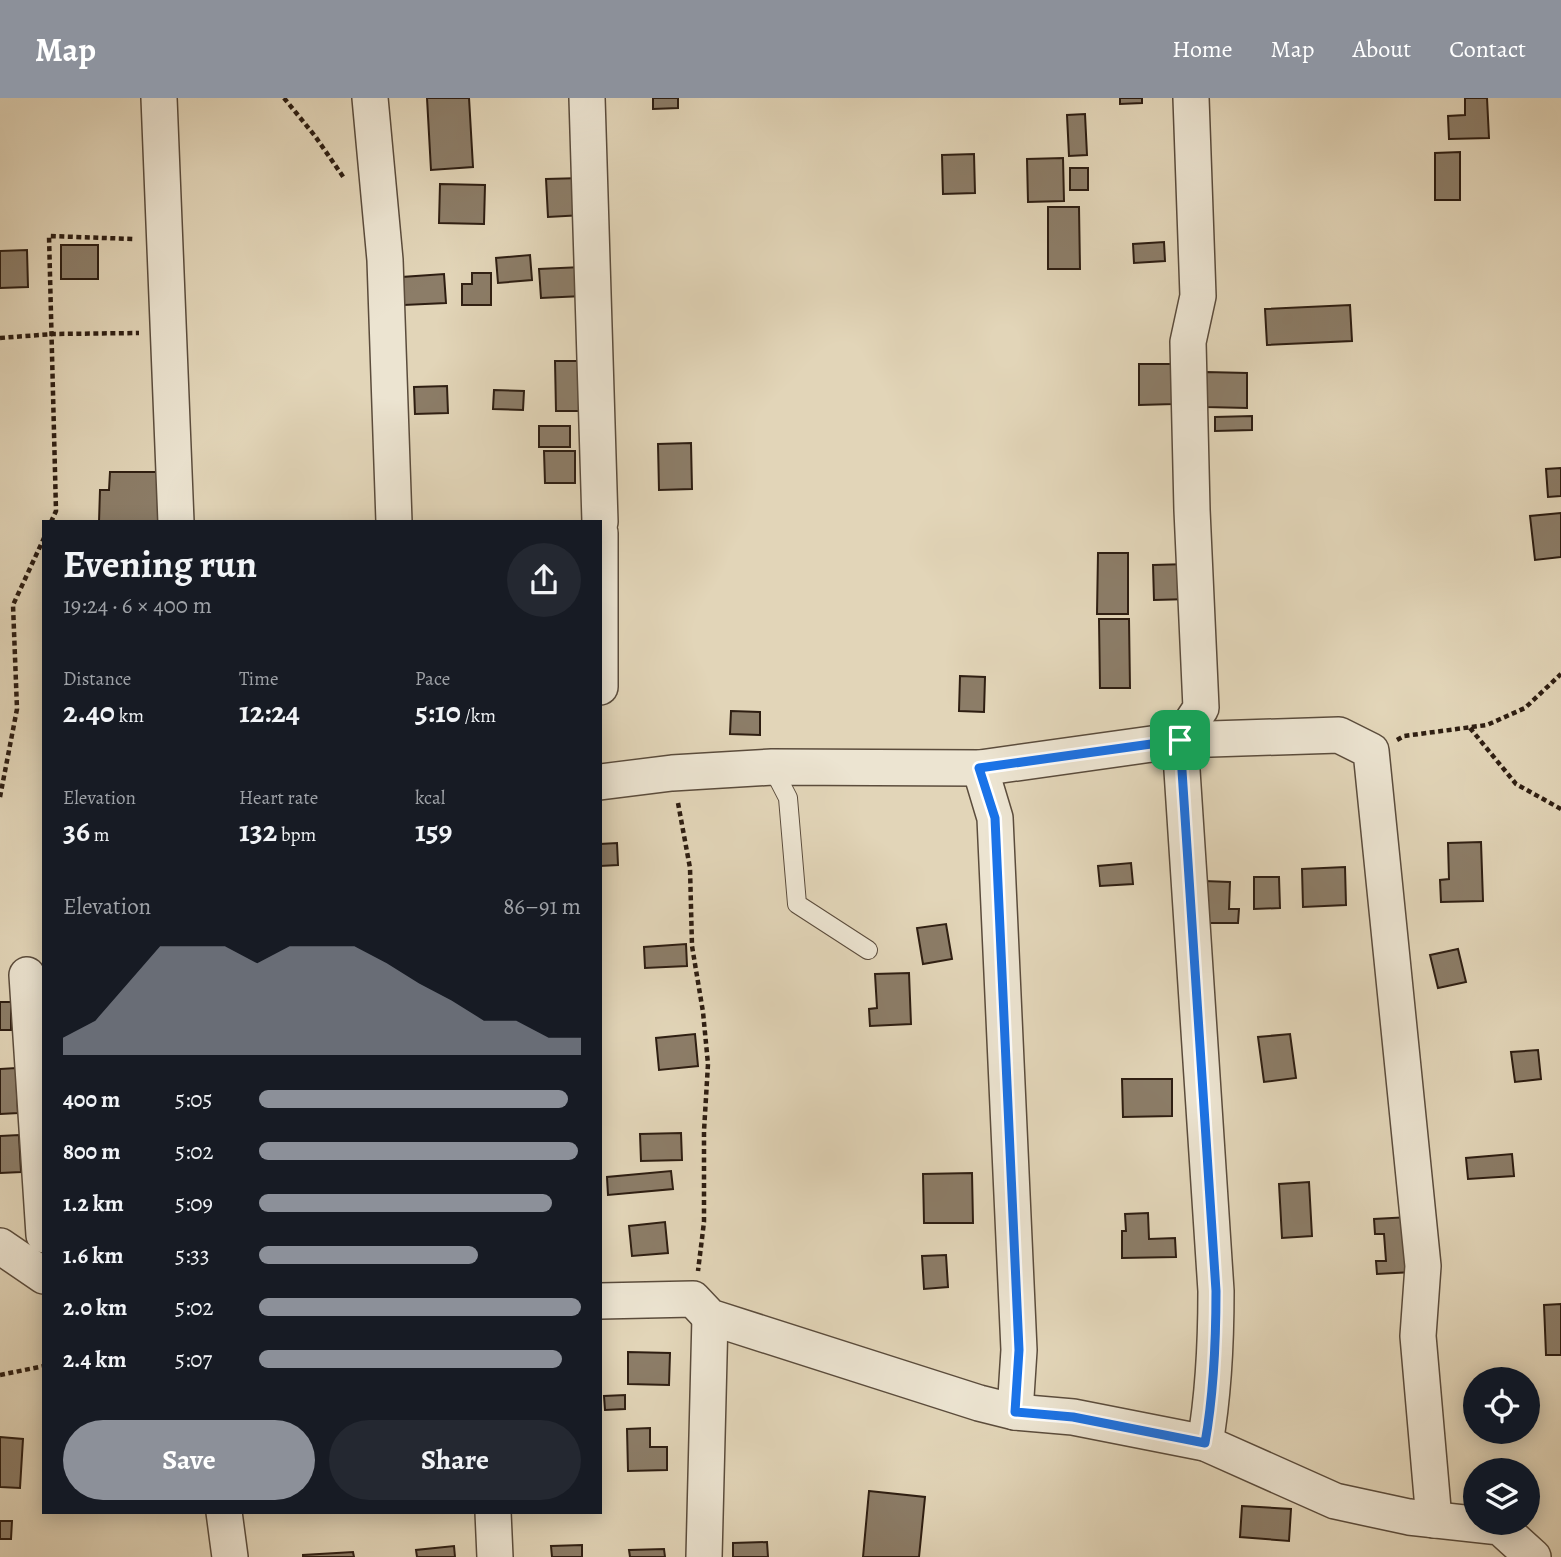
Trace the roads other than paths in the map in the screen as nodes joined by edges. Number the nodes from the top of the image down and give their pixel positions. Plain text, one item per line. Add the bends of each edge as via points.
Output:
1 (159, 98) edge
2 (370, 98) edge
3 (587, 98) edge
4 (1191, 98) edge
5 (176, 520) edge
6 (394, 520) edge
7 (600, 520) edge
8 (1180, 740) junction
9 (772, 767) junction
10 (979, 768) junction
11 (602, 782) edge
12 (868, 950) dead end
13 (24, 975) edge
14 (42, 1209) edge
15 (0, 1246) edge
16 (42, 1275) edge
17 (602, 1301) edge
18 (702, 1308) junction
19 (1015, 1412) junction
20 (1205, 1443) junction
21 (225, 1514) edge
22 (493, 1514) edge
23 (1434, 1520) junction
24 (230, 1557) edge
25 (495, 1557) edge
26 (704, 1557) edge
27 (1533, 1557) edge

1 - 5 street
2 - 6 street via 385,260
3 - 7 street
4 - 8 street via 1198,296 1188,342 1201,708
8 - 10 street
8 - 20 street via 1216,1291 1216,1359
8 - 23 street via 1339,734 1371,751 1423,1266 1418,1336
9 - 10 street
9 - 11 street
9 - 12 lane via 788,797 797,904
10 - 19 street via 995,818 1019,1350
13 - 14 street
15 - 16 street
17 - 18 street
18 - 19 street
18 - 26 street
19 - 20 street via 1073,1417
20 - 23 street via 1335,1501
21 - 24 street
22 - 25 street
23 - 27 street via 1500,1527

